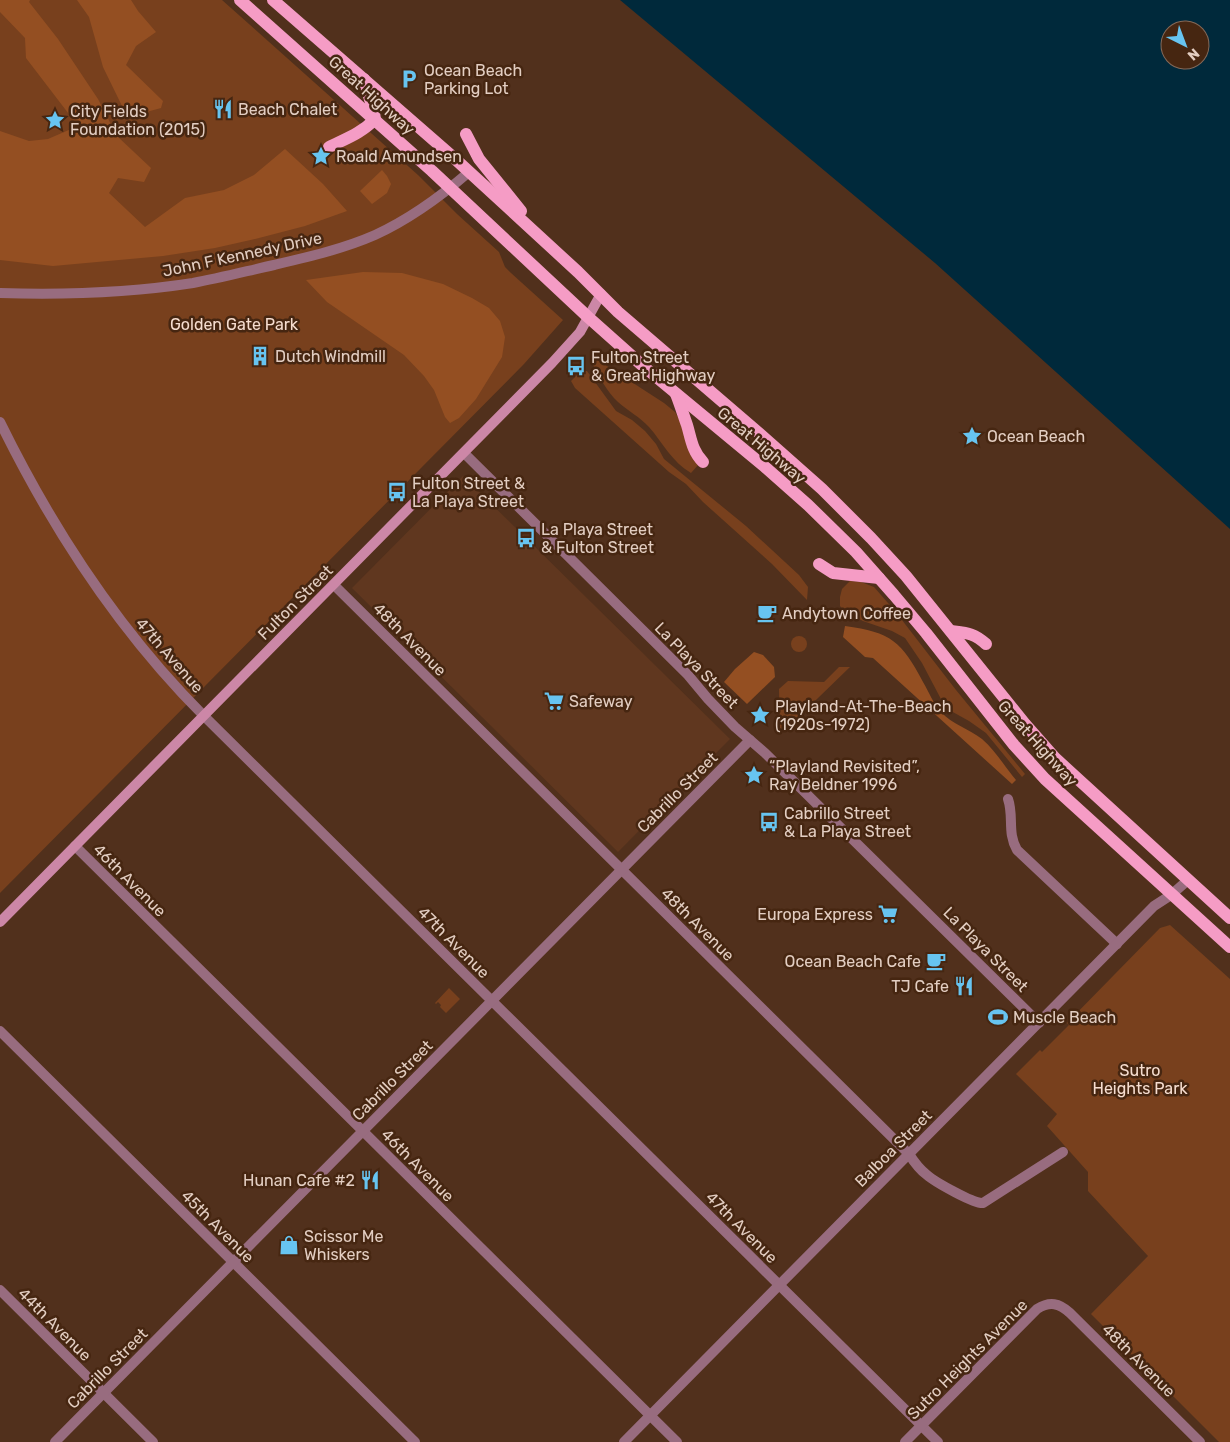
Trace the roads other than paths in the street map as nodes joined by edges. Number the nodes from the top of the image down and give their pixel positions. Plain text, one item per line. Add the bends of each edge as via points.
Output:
1 (240, 0) edge
2 (273, 0) edge
3 (364, 79) junction
4 (375, 119) junction
5 (466, 134) dead end
6 (329, 147) dead end
7 (469, 172) junction
8 (450, 188) junction
9 (539, 236) junction
10 (0, 293) edge
11 (601, 294) junction
12 (588, 318) junction
13 (676, 394) junction
14 (0, 422) edge
15 (464, 453) junction
16 (703, 462) dead end
17 (819, 564) dead end
18 (879, 578) junction
19 (334, 584) junction
20 (951, 631) junction
21 (986, 644) dead end
22 (204, 716) junction
23 (750, 740) junction
24 (1008, 799) dead end
25 (75, 846) junction
26 (622, 870) junction
27 (1188, 880) junction
28 (1171, 895) junction
29 (1230, 918) edge
30 (0, 922) edge
31 (1117, 944) junction
32 (1230, 948) edge
33 (492, 1000) junction
34 (1039, 1022) junction
35 (0, 1031) edge
36 (363, 1131) junction
37 (1063, 1152) dead end
38 (909, 1154) junction
39 (233, 1262) junction
40 (780, 1285) junction
41 (0, 1290) edge
42 (1053, 1304) joint
43 (104, 1393) junction
44 (650, 1416) junction
45 (921, 1425) junction
46 (1197, 1441) edge
47 (55, 1442) edge
48 (153, 1442) edge
49 (415, 1442) edge
50 (624, 1442) edge
51 (676, 1442) edge
52 (905, 1442) edge
53 (938, 1442) edge

1 - 4 main road, Great Highway
2 - 3 main road, Great Highway
3 - 4 main road
3 - 7 main road, Great Highway
4 - 6 main road via 368,127
4 - 8 main road, Great Highway
5 - 9 main road via 479,159
7 - 8 street, John F Kennedy Drive
7 - 9 main road, Great Highway
8 - 10 street, John F Kennedy Drive via 436,200 375,235 342,247 245,272 194,283 127,291
8 - 12 main road, Great Highway
9 - 11 main road, Great Highway
11 - 12 main road, Fulton Street
11 - 20 main road, Great Highway via 623,317 822,489 896,565
12 - 13 main road, Great Highway
12 - 15 main road, Fulton Street via 575,338
13 - 16 main road via 693,448
13 - 18 main road, Great Highway via 787,486
14 - 22 street, 47th Avenue via 47,511 89,576 150,657
15 - 19 main road, Fulton Street
15 - 23 street, La Playa Street
17 - 18 main road via 833,573
18 - 28 main road, Great Highway via 1028,762
19 - 22 main road, Fulton Street
19 - 26 street, 48th Avenue
20 - 21 main road via 971,634
20 - 27 main road, Great Highway via 1050,752
22 - 25 main road, Fulton Street
22 - 33 street, 47th Avenue
23 - 26 street, Cabrillo Street
23 - 34 street, La Playa Street
24 - 31 street via 1012,838 1017,850
25 - 30 main road, Fulton Street
25 - 36 street, 46th Avenue
26 - 33 street, Cabrillo Street
26 - 38 street, 48th Avenue
27 - 28 street, Balboa Street
27 - 29 main road, Great Highway
28 - 31 street, Balboa Street via 1154,906
28 - 32 main road, Great Highway
31 - 34 street, Balboa Street
33 - 36 street, Cabrillo Street
33 - 40 street, 47th Avenue
34 - 38 street, Balboa Street
35 - 39 street, 45th Avenue
36 - 39 street, Cabrillo Street
36 - 44 street, 46th Avenue
37 - 38 street, 48th Avenue via 988,1201 979,1203 931,1179
38 - 40 street, Balboa Street
39 - 43 street, Cabrillo Street
39 - 49 street, 45th Avenue
40 - 44 street, Balboa Street
40 - 45 street, 47th Avenue
41 - 43 street, 44th Avenue
42 - 45 street, Sutro Heights Avenue via 1037,1309
42 - 46 street, 48th Avenue via 1070,1313
43 - 47 street, Cabrillo Street
43 - 48 street, 44th Avenue
44 - 50 street, Balboa Street
44 - 51 street, 46th Avenue
45 - 52 street, Sutro Heights Avenue
45 - 53 street, 47th Avenue

